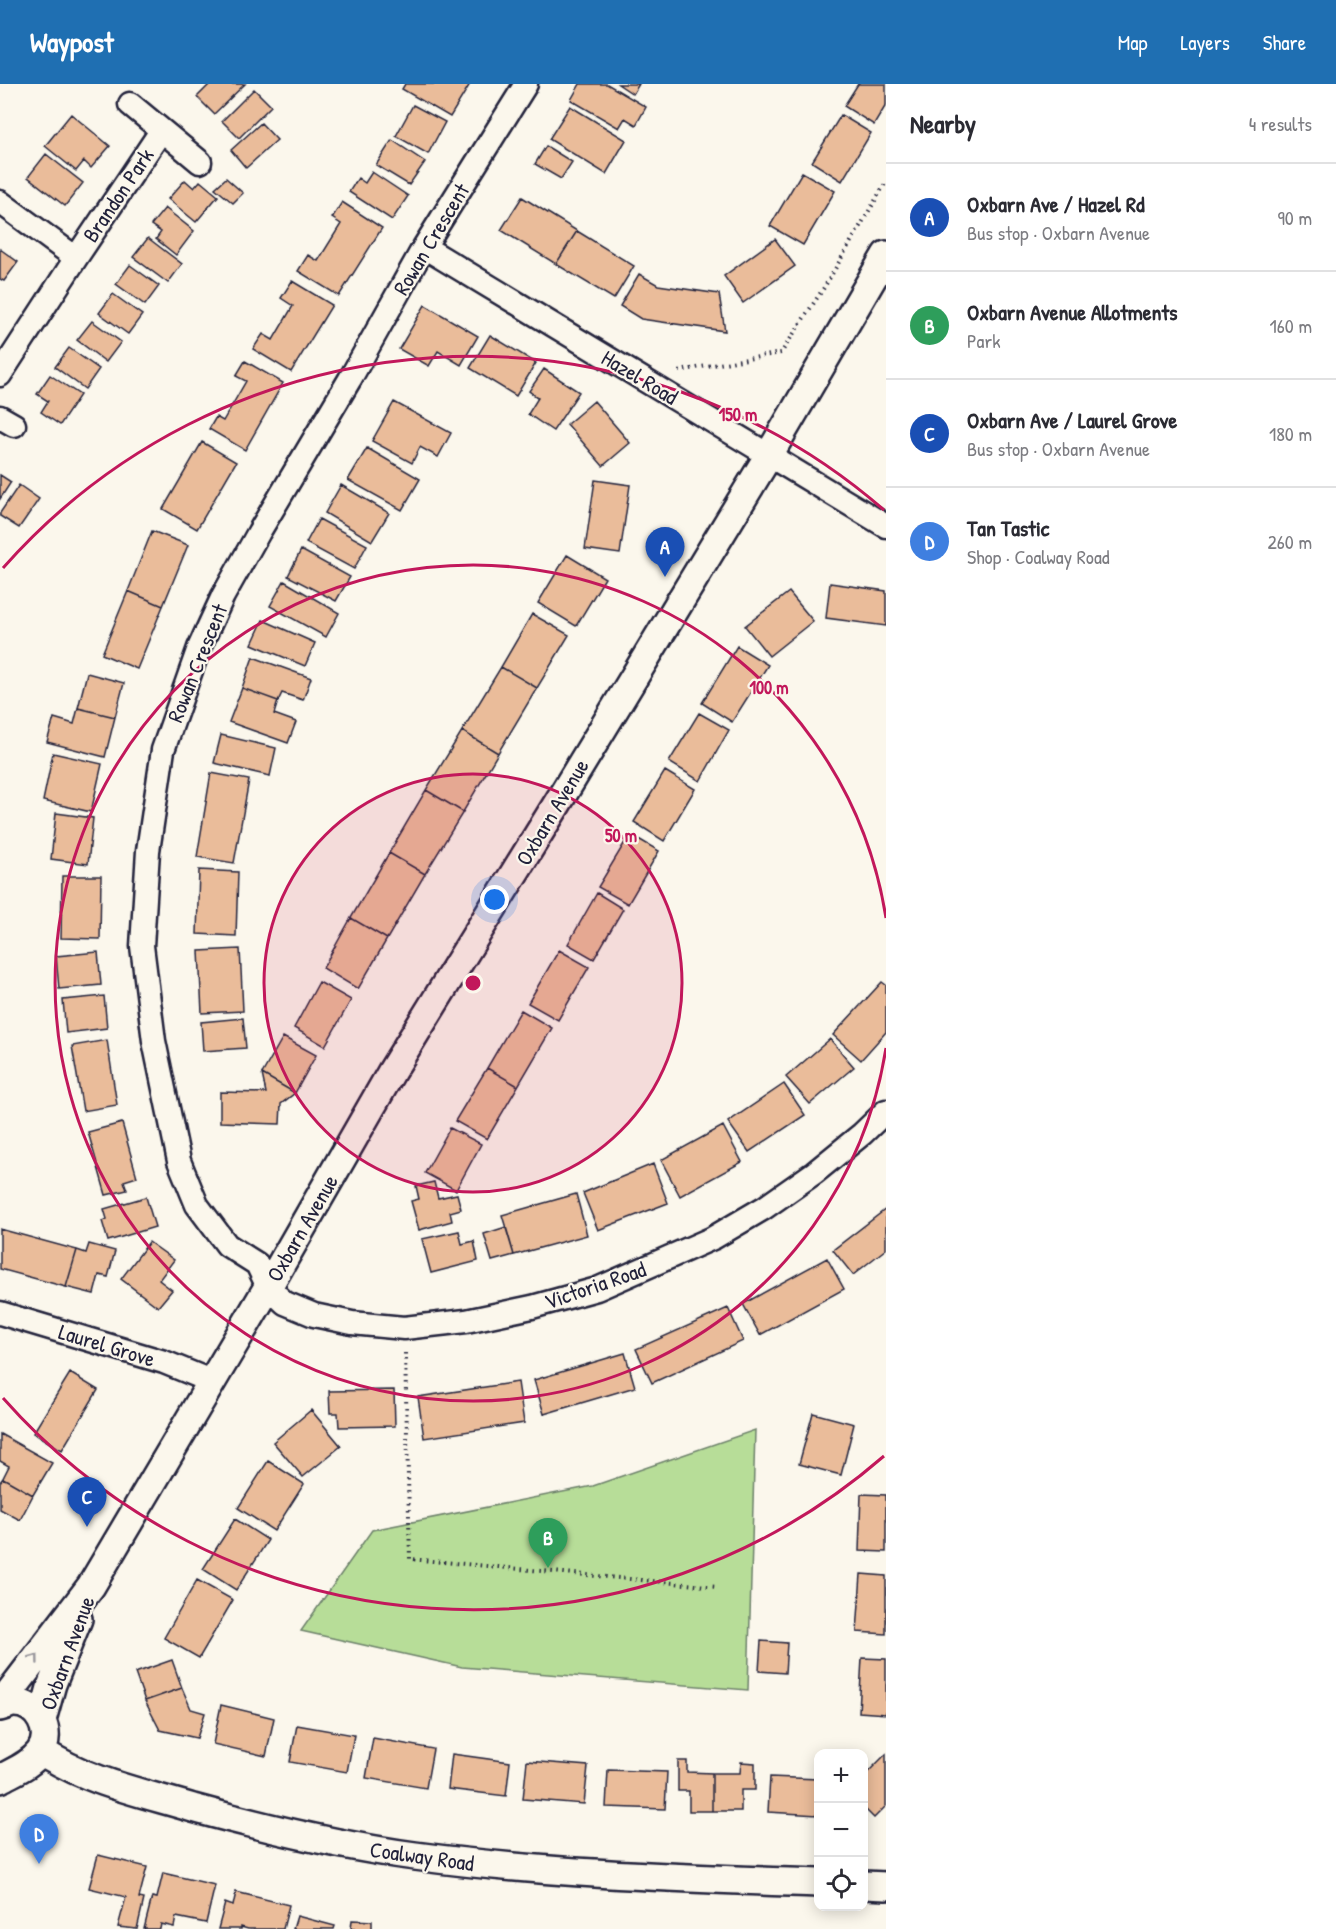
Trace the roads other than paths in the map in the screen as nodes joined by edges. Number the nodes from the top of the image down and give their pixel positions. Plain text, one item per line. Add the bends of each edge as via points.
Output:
1 (526, 84) edge
2 (130, 104) dead end
3 (161, 132) junction
4 (200, 162) dead end
5 (0, 202) edge
6 (424, 247) junction
7 (886, 255) edge
8 (76, 258) junction
9 (0, 375) edge
10 (769, 455) junction
11 (886, 525) edge
12 (886, 1111) edge
13 (268, 1287) junction
14 (0, 1313) edge
15 (213, 1382) junction
16 (91, 1586) junction
17 (0, 1706) edge
18 (42, 1720) junction
19 (41, 1750) junction
20 (0, 1779) edge
21 (814, 1883) edge
22 (868, 1885) edge
23 (886, 1886) edge

1 - 6 street, Rowan Crescent
2 - 3 street, Brandon Park
3 - 4 street, Brandon Park
3 - 8 street, Brandon Park
5 - 8 street, Brandon Park
6 - 10 street, Hazel Road
6 - 13 street, Rowan Crescent via 224,596 199,648 163,750 152,820 142,946 154,1041 179,1161 197,1205 227,1245 257,1264
7 - 10 street, Oxbarn Avenue
8 - 9 street, Brandon Park
10 - 11 street, Hazel Road
10 - 13 street, Oxbarn Avenue via 392,1071
12 - 13 street, Victoria Road via 814,1173 764,1208 713,1238 597,1289 477,1319 404,1328 314,1315 285,1304
13 - 15 street, Oxbarn Avenue
14 - 15 street, Laurel Grove via 164,1362
15 - 16 street, Oxbarn Avenue
17 -> 16 street, Oxbarn Avenue
16 - 18 street, Oxbarn Avenue
17 - 18 street via 26,1706
18 - 19 street, Oxbarn Avenue via 45,1732
19 - 20 street via 28,1763
19 - 21 street, Coalway Road via 63,1765 107,1783 251,1824 345,1845 544,1870
22 - 23 street

